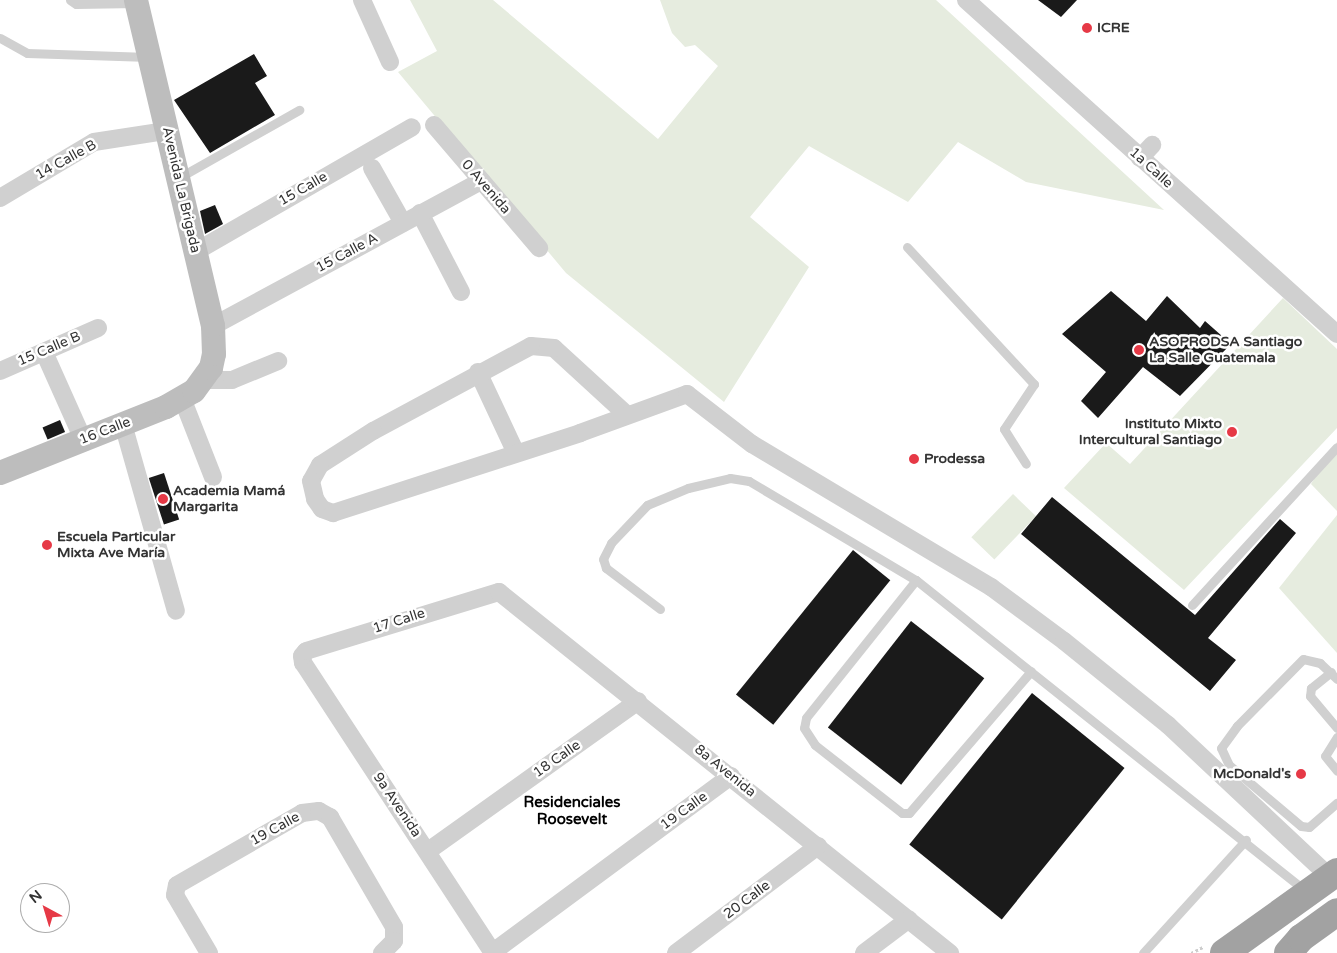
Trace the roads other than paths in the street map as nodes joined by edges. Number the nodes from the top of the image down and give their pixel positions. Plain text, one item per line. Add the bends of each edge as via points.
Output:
1 (70, 0) edge
2 (362, 0) edge
3 (966, 0) edge
4 (102, 2) edge
5 (136, 2) edge
6 (0, 38) edge
7 (149, 57) junction
8 (390, 62) dead end
9 (299, 110) dead end
10 (434, 125) dead end
11 (412, 126) dead end
12 (166, 131) junction
13 (372, 168) dead end
14 (178, 178) junction
15 (481, 181) junction
16 (0, 198) edge
17 (420, 213) junction
18 (402, 223) junction
19 (907, 247) dead end
20 (539, 248) dead end
21 (195, 252) junction
22 (461, 292) dead end
23 (213, 326) junction
24 (98, 328) dead end
25 (1337, 334) edge
26 (44, 352) junction
27 (278, 361) dead end
28 (0, 371) edge
29 (478, 372) junction
30 (205, 380) junction
31 (182, 398) junction
32 (627, 414) junction
33 (122, 424) junction
34 (83, 439) junction
35 (1337, 447) edge
36 (516, 453) junction
37 (1026, 464) dead end
38 (0, 473) edge
39 (213, 477) dead end
40 (916, 580) junction
41 (499, 592) joint
42 (1192, 605) dead end
43 (660, 609) dead end
44 (176, 611) dead end
45 (302, 656) joint
46 (1031, 671) junction
47 (1334, 676) edge
48 (638, 702) junction
49 (1337, 728) edge
50 (1337, 737) edge
51 (1337, 771) edge
52 (731, 776) junction
53 (1337, 803) edge
54 (1246, 840) junction
55 (818, 846) junction
56 (428, 851) junction
57 (1325, 881) edge
58 (1337, 912) edge
59 (909, 919) junction
60 (1337, 927) edge
61 (392, 949) edge
62 (1213, 949) edge
63 (493, 952) edge
64 (209, 953) edge
65 (676, 953) edge
66 (864, 953) edge
67 (950, 953) edge
68 (1143, 953) edge
69 (1288, 953) edge
70 (1301, 953) edge

1 - 4 lane
2 - 8 street
3 - 25 street, 1a Calle via 1146,152
4 - 5 lane
5 - 7 main road, Avenida La Brigada
6 - 7 lane via 27,54
7 - 12 main road, Avenida La Brigada
9 - 14 lane
10 - 15 street, 0 Avenida
11 - 21 street, 15 Calle
12 - 14 main road, Avenida La Brigada
12 - 16 street, 14 Calle B via 94,142
13 - 18 street
14 - 21 main road, Avenida La Brigada
15 - 17 street, 15 Calle A
15 - 20 street, 0 Avenida
17 - 18 street, 15 Calle A
17 - 22 street
18 - 23 street, 15 Calle A
19 - 37 lane via 1034,384 1004,429
21 - 23 main road, Avenida La Brigada
23 - 30 main road, Avenida La Brigada via 214,354
24 - 26 street, 15 Calle B
26 - 28 street, 15 Calle B
26 - 34 street
27 - 30 street via 232,380
29 - 32 street via 531,346 543,344 568,360
29 - 36 street
29 - 36 street via 320,465 311,481 315,499 322,509 333,513
30 - 31 main road, 16 Calle
31 - 33 main road, 16 Calle
31 - 39 street
32 - 36 street
32 - 57 street via 687,394 752,444 809,481 991,587 1168,725
33 - 34 main road, 16 Calle
33 - 44 street
34 - 38 main road, 16 Calle
35 - 42 lane
40 - 43 lane via 787,500 750,481 730,478 688,488 647,504 611,543 603,558 606,568
40 - 46 lane
40 - 46 lane via 806,718 804,728 815,745 902,813 909,813
41 - 45 street, 17 Calle via 306,651
41 - 48 street, 8a Avenida
45 - 56 street, 9a Avenida via 303,663
46 - 54 lane
47 - 49 lane via 1312,688 1310,696
47 - 53 lane via 1311,658 1296,663 1236,726 1221,748 1229,765 1301,826 1309,827
48 - 52 street, 8a Avenida
48 - 56 street, 18 Calle
50 - 51 lane via 1325,756
52 - 55 street, 8a Avenida
52 - 63 street, 19 Calle
54 - 57 lane
54 - 68 lane
55 - 59 street, 8a Avenida
55 - 65 street, 20 Calle
56 - 63 street, 9a Avenida
57 - 62 highway
58 - 69 highway via 1301,938
59 - 66 street
59 - 67 street, 8a Avenida
60 - 70 highway
61 - 64 street, 19 Calle via 394,926 330,818 319,811 302,812 177,885 175,895

